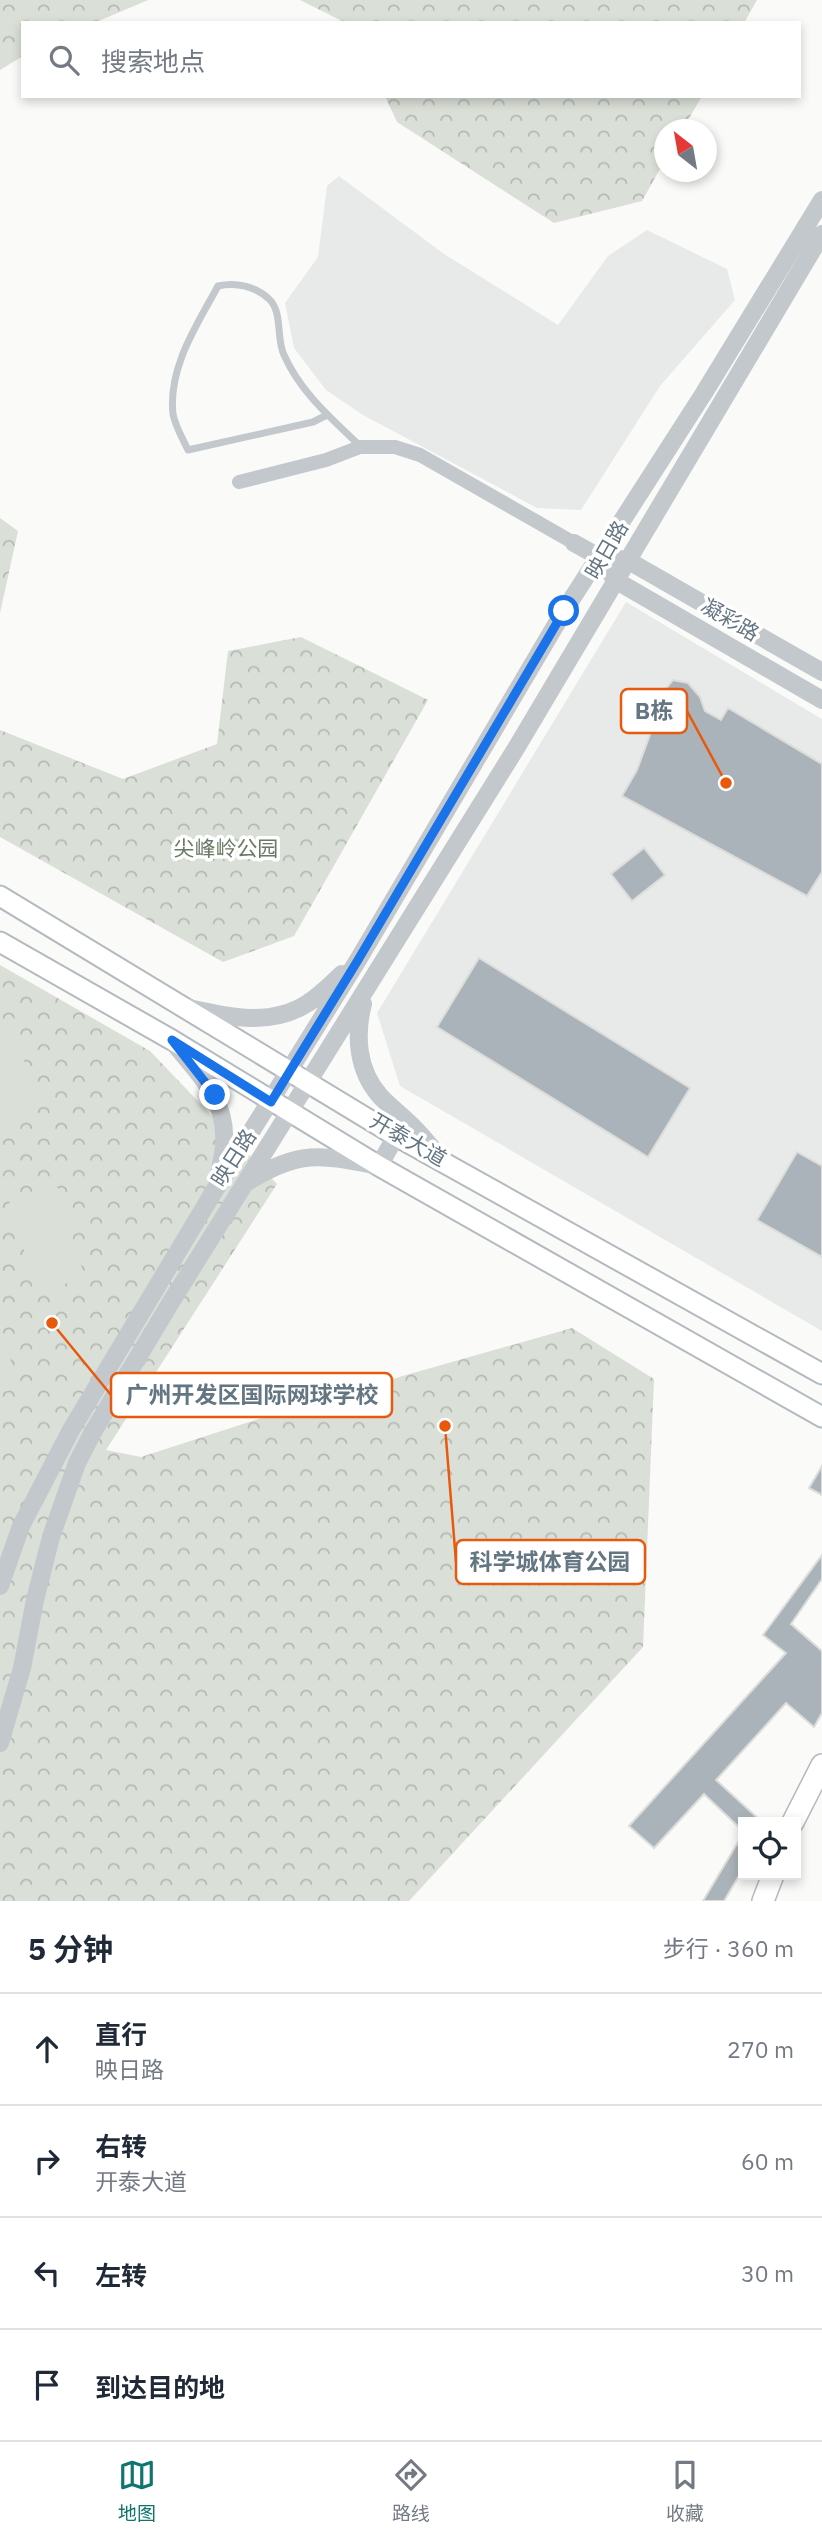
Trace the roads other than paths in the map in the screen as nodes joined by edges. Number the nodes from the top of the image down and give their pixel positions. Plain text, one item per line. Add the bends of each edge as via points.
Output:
1 (822, 200) edge
2 (822, 234) edge
3 (327, 415) junction
4 (360, 447) junction
5 (239, 482) dead end
6 (574, 544) joint
7 (599, 557) junction
8 (627, 560) junction
9 (615, 580) junction
10 (822, 671) edge
11 (822, 700) edge
12 (0, 896) edge
13 (0, 942) edge
14 (358, 960) junction
15 (371, 980) junction
16 (187, 1008) junction
17 (172, 1040) junction
18 (289, 1071) junction
19 (309, 1082) junction
20 (271, 1102) junction
21 (290, 1113) junction
22 (396, 1136) junction
23 (443, 1161) junction
24 (379, 1166) junction
25 (244, 1184) junction
26 (216, 1188) junction
27 (822, 1374) edge
28 (822, 1417) edge
29 (0, 1586) edge
30 (0, 1743) edge
31 (822, 1765) edge
32 (796, 1817) edge
33 (771, 1880) edge
34 (763, 1901) edge

1 - 7 street, 映日路
2 - 8 street, 映日路
3 - 3 lane via 311,400 283,353 275,307 268,298 246,286 218,286 176,374 173,416 188,450
3 - 4 lane
4 - 5 street
4 - 6 street via 395,447 420,455
6 - 7 street
7 - 8 street
7 - 9 street
7 - 14 street, 映日路
8 - 9 street, 映日路
8 - 10 street, 凝彩路
9 - 11 street, 凝彩路
9 - 15 street, 映日路
12 - 16 main road, 开泰大道
13 - 17 main road, 开泰大道
14 - 16 street via 312,1001 286,1013 239,1019
14 - 18 street, 映日路
15 - 19 street, 映日路
15 - 23 street via 357,1037 370,1083
16 - 18 main road, 开泰大道
17 - 20 main road, 开泰大道
17 - 26 street via 215,1095 222,1116 224,1144
18 - 19 main road, 开泰大道
18 - 20 street, 映日路
19 - 21 street, 映日路
19 - 22 main road, 开泰大道
20 - 21 main road, 开泰大道
20 - 26 street, 映日路
21 - 24 main road, 开泰大道
21 - 25 street, 映日路
22 - 23 main road, 开泰大道
22 - 24 street
23 - 27 main road, 开泰大道
24 - 25 street via 310,1157 273,1167
24 - 28 main road, 开泰大道
25 - 30 street, 映日路 via 77,1463 45,1560 23,1668
26 - 29 street, 映日路 via 58,1452 21,1526
31 - 32 main road
33 - 34 main road

